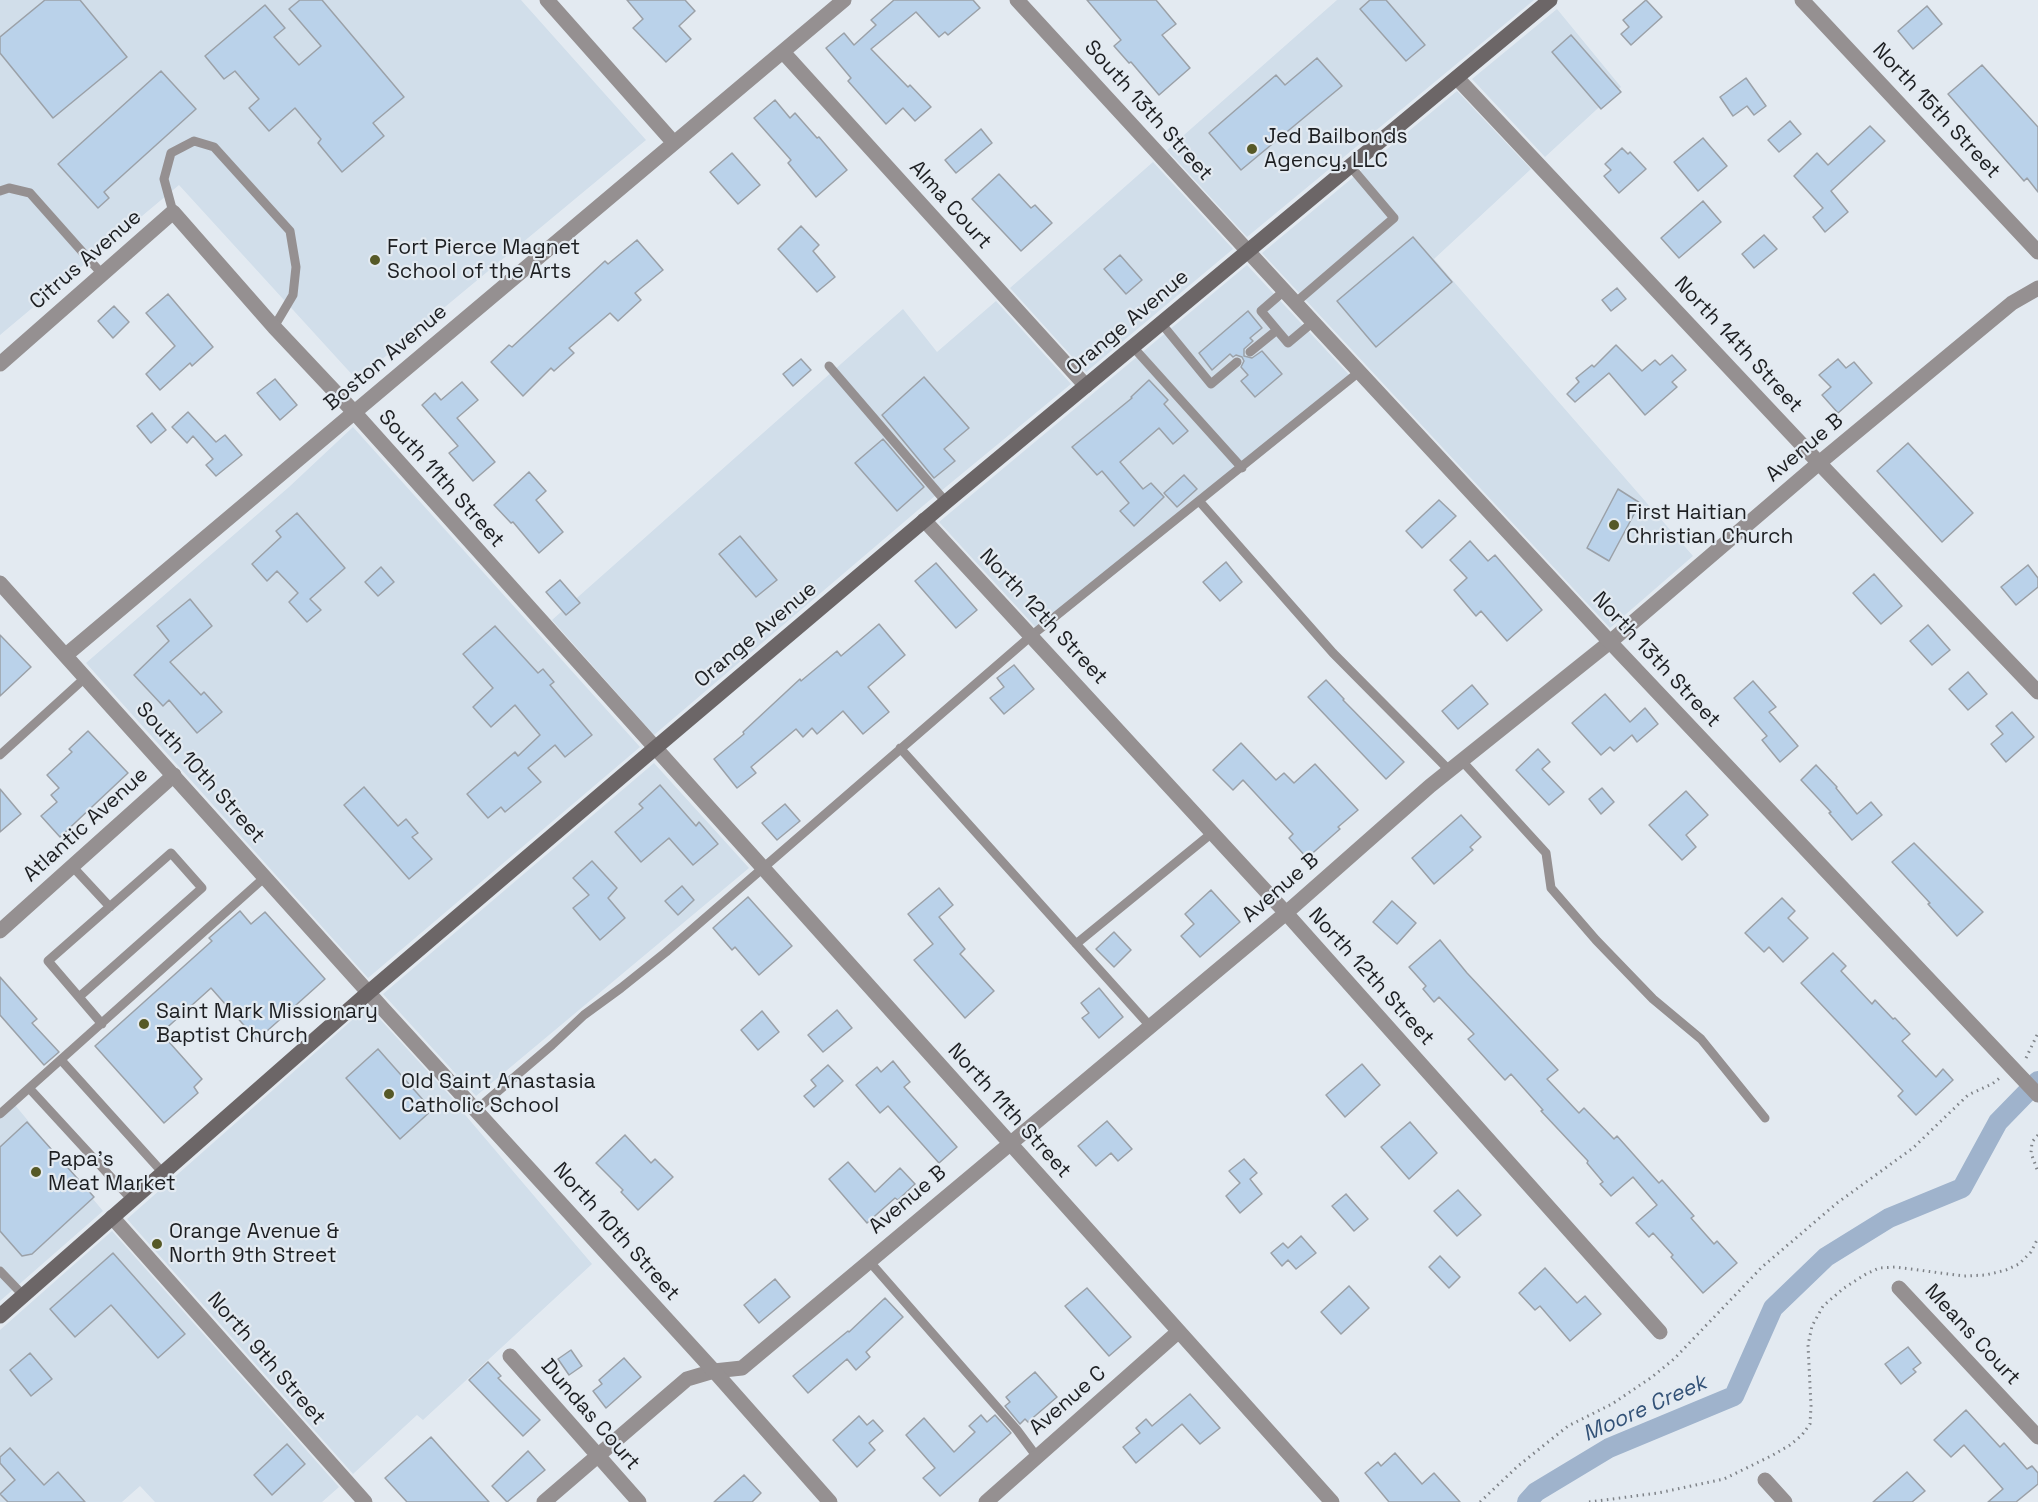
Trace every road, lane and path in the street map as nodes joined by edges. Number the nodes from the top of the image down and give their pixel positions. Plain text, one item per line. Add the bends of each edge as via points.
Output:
1 (547, 0) edge
2 (844, 0) edge
3 (1017, 0) edge
4 (1550, 0) edge
5 (1802, 0) edge
6 (783, 52) junction
7 (1457, 78) junction
8 (674, 143) junction
9 (1350, 166) junction
10 (0, 191) edge
11 (173, 212) junction
12 (1247, 251) junction
13 (2038, 252) edge
14 (102, 274) junction
15 (2038, 288) edge
16 (1284, 291) junction
17 (1295, 303) junction
18 (1313, 322) junction
19 (1161, 323) junction
20 (274, 327) junction
21 (1277, 330) junction
22 (1133, 347) junction
23 (1250, 352) dead end
24 (1, 362) edge
25 (1238, 362) dead end
26 (829, 366) dead end
27 (1359, 372) junction
28 (1086, 386) junction
29 (354, 412) junction
30 (1819, 463) junction
31 (1242, 468) junction
32 (946, 502) junction
33 (1200, 502) junction
34 (924, 520) junction
35 (0, 583) edge
36 (1031, 636) junction
37 (1610, 642) junction
38 (66, 655) junction
39 (86, 677) junction
40 (2038, 693) edge
41 (654, 748) junction
42 (900, 748) junction
43 (0, 755) edge
44 (1462, 761) junction
45 (1450, 771) junction
46 (174, 775) junction
47 (1212, 833) junction
48 (72, 866) junction
49 (762, 868) junction
50 (265, 877) junction
51 (110, 907) junction
52 (1286, 913) junction
53 (0, 931) edge
54 (1076, 944) junction
55 (369, 992) junction
56 (79, 998) junction
57 (102, 1024) junction
58 (1150, 1026) junction
59 (2038, 1033) edge
60 (61, 1060) junction
61 (2024, 1060) dead end
62 (2002, 1076) dead end
63 (29, 1089) junction
64 (2038, 1095) edge
65 (476, 1110) junction
66 (0, 1114) edge
67 (1765, 1118) dead end
68 (2038, 1135) edge
69 (1009, 1142) junction
70 (2038, 1172) edge
71 (163, 1173) junction
72 (132, 1200) junction
73 (112, 1217) junction
74 (2038, 1238) edge
75 (869, 1260) junction
76 (1, 1274) edge
77 (1899, 1288) dead end
78 (23, 1295) junction
79 (0, 1316) edge
80 (1179, 1332) junction
81 (1660, 1332) dead end
82 (510, 1356) dead end
83 (714, 1371) junction
84 (2038, 1437) edge
85 (597, 1455) junction
86 (1037, 1457) junction
87 (1765, 1480) dead end
88 (365, 1502) edge
89 (544, 1502) edge
90 (639, 1502) edge
91 (830, 1502) edge
92 (986, 1502) edge
93 (1332, 1502) edge
94 (1480, 1502) edge
95 (1589, 1502) edge
96 (1785, 1502) edge

1 - 8 street
2 - 6 street, Boston Avenue
3 - 12 street, South 13th Street
4 - 7 main road, Orange Avenue
5 - 13 street, North 15th Street
6 - 8 street, Boston Avenue
6 - 28 street, Alma Court
7 - 9 main road, Orange Avenue
7 - 30 street, North 14th Street
8 - 29 street, Boston Avenue
9 - 12 main road, Orange Avenue
9 - 17 lane via 1394,218
10 - 14 lane via 9,188 30,193
11 - 14 street, Citrus Avenue
11 - 20 street, South 11th Street
11 - 20 lane via 164,179 171,153 194,141 214,147 290,231 296,267 293,295
12 - 16 street, North 13th Street
12 - 19 main road, Orange Avenue
14 - 24 street, Citrus Avenue
15 - 30 street, Avenue B via 2012,303
16 - 17 street, North 13th Street
16 - 21 lane via 1261,311
17 - 18 street, North 13th Street
18 - 21 lane via 1288,343
18 - 27 street, North 13th Street
19 - 22 main road, Orange Avenue
19 - 25 lane via 1211,384
20 - 29 street, South 11th Street
21 - 23 lane
22 - 28 main road, Orange Avenue
22 - 31 lane
26 - 32 lane
27 - 31 lane
27 - 37 street, North 13th Street
28 - 32 main road, Orange Avenue
29 - 38 street, Boston Avenue
29 - 41 street, South 11th Street
30 - 37 street, Avenue B
30 - 40 street, North 14th Street
31 - 33 lane
32 - 34 main road, Orange Avenue
33 - 36 lane
33 - 45 lane via 1333,653
34 - 36 street, North 12th Street
34 - 41 main road, Orange Avenue
35 - 38 street, South 10th Street
36 - 42 lane
36 - 47 street, North 12th Street
37 - 44 street, Avenue B
37 - 64 street, North 13th Street
38 - 39 street, South 10th Street
39 - 43 lane
39 - 46 street, South 10th Street
41 - 49 street, North 11th Street
41 - 55 main road, Orange Avenue
42 - 49 lane
42 - 54 lane
44 - 45 street, Avenue B
44 - 67 lane via 1546,853 1551,888 1653,999 1701,1039
45 - 52 street, Avenue B
46 - 48 street, Atlantic Avenue
46 - 50 street, South 10th Street
47 - 52 street, North 12th Street
47 - 54 lane
48 - 51 lane
48 - 53 street, Atlantic Avenue
49 - 65 lane
49 - 69 street, North 11th Street
50 - 55 street, South 10th Street
50 - 57 lane
51 - 56 lane via 48,961
51 - 56 lane via 171,853 202,888
52 - 58 street, Avenue B
52 - 81 street, North 12th Street
54 - 58 lane
55 - 65 street, North 10th Street
55 - 71 main road, Orange Avenue
56 - 57 lane
57 - 60 lane
58 - 69 street, Avenue B
59 - 61 path
60 - 63 lane
60 - 71 lane
62 - 94 path via 1968,1095 1913,1148 1837,1203 1771,1260 1652,1377 1612,1404 1568,1426
63 - 66 lane
63 - 72 lane
65 - 83 street, North 10th Street
68 - 70 path via 2032,1142 2031,1153
69 - 75 street, Avenue B
69 - 80 street, North 11th Street
71 - 72 main road, Orange Avenue
72 - 73 main road, Orange Avenue
73 - 78 main road, Orange Avenue
73 - 88 street, North 9th Street
74 - 95 path via 2019,1264 1986,1275 1895,1267 1866,1274 1823,1306 1812,1326 1808,1345 1810,1424 1790,1445 1724,1479
75 - 83 street, Avenue B via 742,1368
75 - 86 lane
76 - 78 lane
77 - 84 street, Means Court
78 - 79 main road, Orange Avenue
80 - 86 street, Avenue C
80 - 93 street, North 11th Street
82 - 85 street, Dundas Court
83 - 85 street, Avenue B via 687,1378
83 - 91 street, North 10th Street
85 - 89 street, Avenue B
85 - 90 street, Dundas Court
86 - 92 street, Avenue C
87 - 96 street

